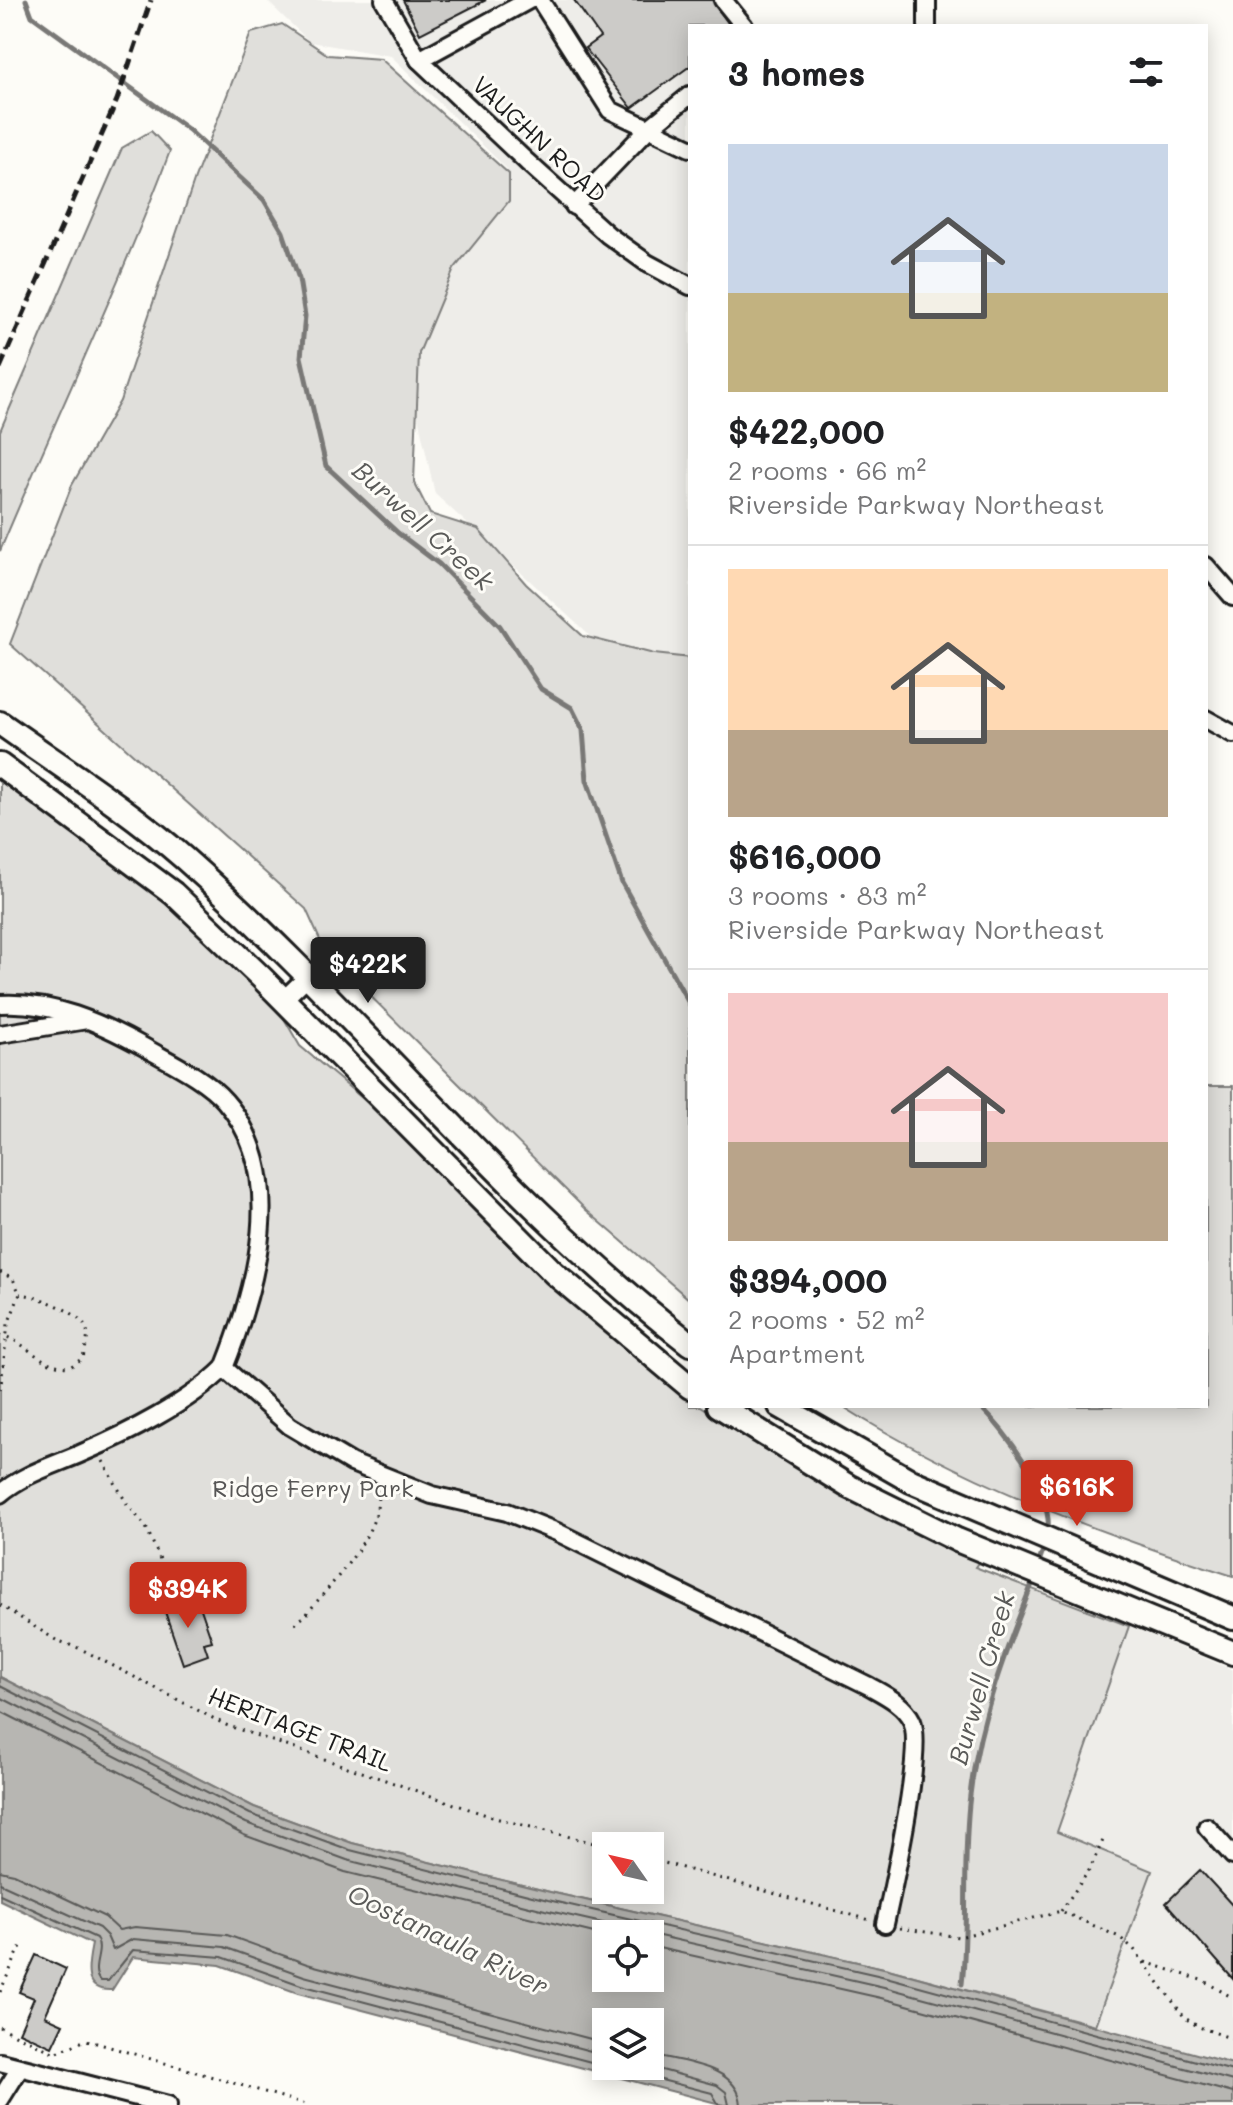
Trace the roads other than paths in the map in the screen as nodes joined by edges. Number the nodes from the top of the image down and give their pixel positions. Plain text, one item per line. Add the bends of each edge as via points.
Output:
1 (384, 0) edge
2 (529, 0) edge
3 (540, 0) edge
4 (723, 0) edge
5 (927, 0) edge
6 (742, 24) edge
7 (927, 24) edge
8 (419, 60) junction
9 (688, 97) edge
10 (648, 129) junction
11 (688, 147) edge
12 (574, 206) junction
13 (688, 285) edge
14 (1208, 568) edge
15 (1233, 597) edge
16 (1208, 720) edge
17 (0, 723) edge
18 (1233, 734) edge
19 (0, 765) edge
20 (307, 977) junction
21 (283, 1000) junction
22 (0, 1004) edge
23 (88, 1020) junction
24 (0, 1034) edge
25 (688, 1342) edge
26 (224, 1368) junction
27 (688, 1385) edge
28 (722, 1408) edge
29 (783, 1408) edge
30 (0, 1494) edge
31 (1233, 1618) edge
32 (1233, 1653) edge
33 (1207, 1827) dead end
34 (1233, 1856) edge
35 (885, 1924) road end
36 (0, 2062) edge
37 (20, 2068) junction
38 (0, 2100) edge
39 (168, 2105) edge

1 - 8 street, VAUGHN ROAD
2 - 8 street
3 - 10 street via 610,110
4 - 6 street
5 - 7 street
8 - 12 street, VAUGHN ROAD
9 - 10 street
10 - 11 street
10 - 12 street
12 - 13 street, VAUGHN ROAD via 625,248
14 - 15 street
16 - 18 street
17 - 20 main road via 182,857
19 - 21 main road via 173,893
20 - 21 street
20 - 25 main road via 544,1218
21 - 27 main road via 554,1273
22 - 23 street via 48,1006
23 - 24 street
23 - 26 street via 160,1056 224,1099 253,1149 261,1187 256,1259
26 - 30 street via 96,1447
26 - 35 street via 323,1448 432,1495 507,1512 557,1532 856,1679 902,1707 912,1720 917,1754
28 - 32 main road via 848,1486 981,1550
29 - 31 main road via 911,1481
33 - 34 street
36 - 37 street
37 - 38 street
37 - 39 street

